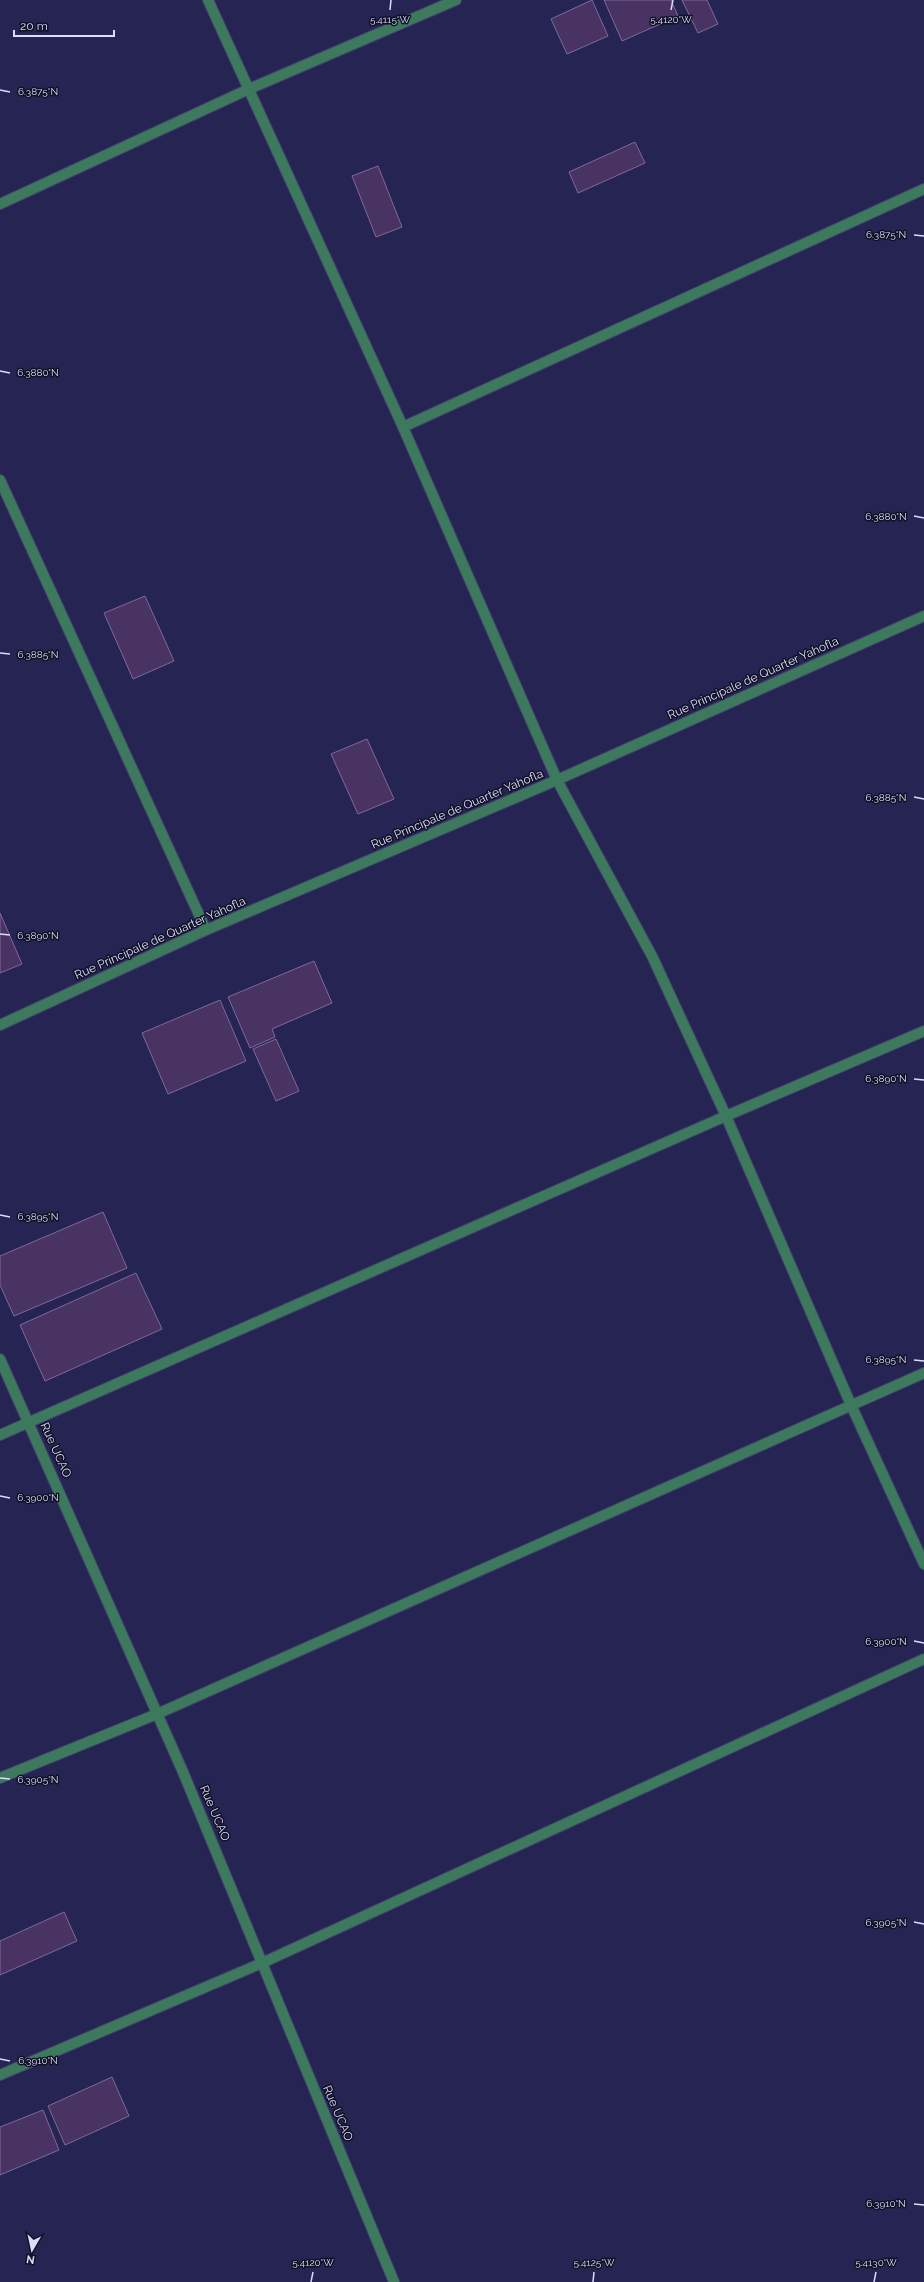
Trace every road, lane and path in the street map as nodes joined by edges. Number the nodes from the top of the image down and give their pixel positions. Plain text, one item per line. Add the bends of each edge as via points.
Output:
1 (208, 0) edge
2 (456, 0) edge
3 (249, 89) junction
4 (924, 189) edge
5 (0, 204) edge
6 (403, 427) junction
7 (0, 480) edge
8 (924, 616) edge
9 (557, 780) junction
10 (206, 930) junction
11 (0, 1025) edge
12 (924, 1031) edge
13 (726, 1116) junction
14 (0, 1359) edge
15 (924, 1373) edge
16 (851, 1405) junction
17 (29, 1422) junction
18 (0, 1435) edge
19 (924, 1564) edge
20 (924, 1659) edge
21 (157, 1714) junction
22 (0, 1778) edge
23 (262, 1963) junction
24 (0, 2075) edge
25 (394, 2282) edge

1 - 3 street
2 - 3 street
3 - 5 street
3 - 6 street
4 - 6 street
6 - 9 street
7 - 10 street
8 - 9 street, Rue Principale de Quarter Yahofla
9 - 10 street, Rue Principale de Quarter Yahofla
9 - 13 street via 652,956
10 - 11 street, Rue Principale de Quarter Yahofla
12 - 13 street
13 - 16 street
13 - 17 street
14 - 17 street, Rue UCAO
15 - 16 street
16 - 19 street
16 - 21 street
17 - 18 street
17 - 21 street, Rue UCAO
20 - 23 street
21 - 22 street
21 - 23 street, Rue UCAO
23 - 24 street
23 - 25 street, Rue UCAO

